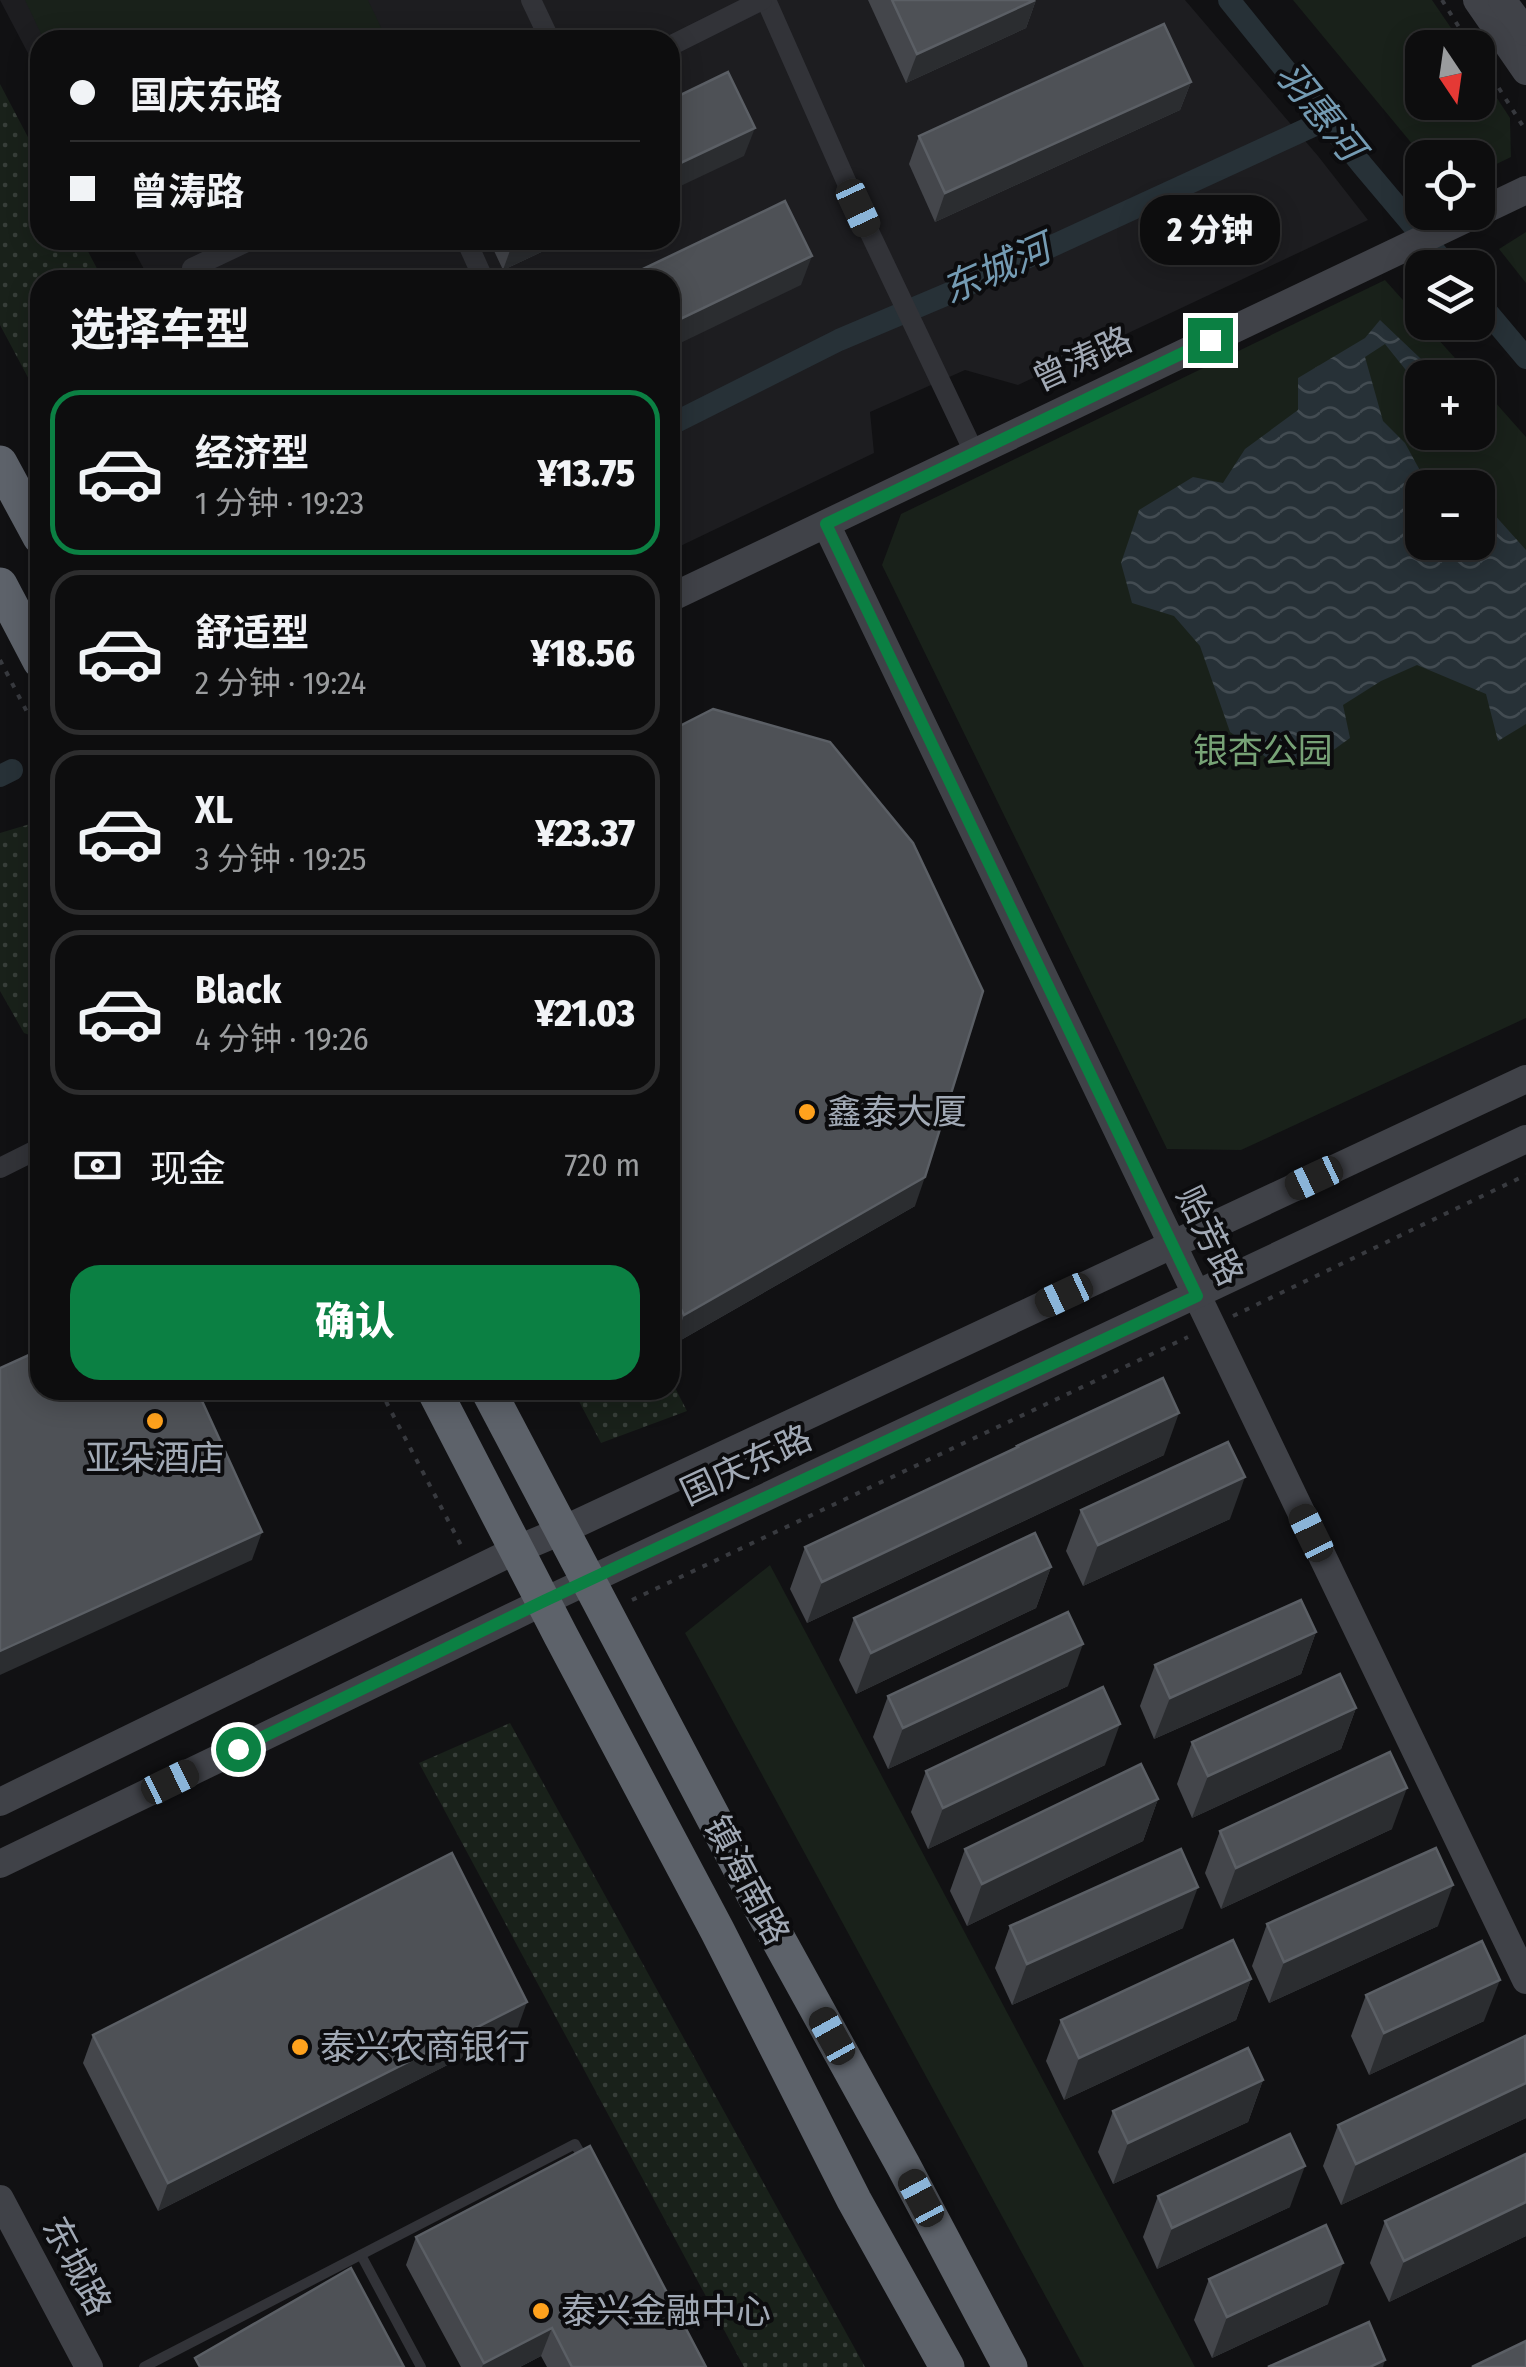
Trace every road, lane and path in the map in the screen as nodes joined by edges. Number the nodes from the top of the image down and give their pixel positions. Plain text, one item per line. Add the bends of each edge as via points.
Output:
1 (531, 0) edge
2 (764, 0) edge
3 (1442, 0) edge
4 (1477, 0) edge
5 (1502, 0) edge
6 (545, 30) edge
7 (1461, 30) edge
8 (1526, 32) edge
9 (680, 41) edge
10 (1526, 71) edge
11 (1495, 82) edge
12 (1526, 131) edge
13 (1526, 190) edge
14 (230, 250) edge
15 (192, 268) dead end
16 (974, 452) junction
17 (0, 462) edge
18 (30, 518) edge
19 (826, 524) junction
20 (0, 586) edge
21 (680, 593) edge
22 (30, 642) edge
23 (0, 660) edge
24 (30, 718) edge
25 (1526, 1078) edge
26 (1526, 1140) edge
27 (30, 1153) edge
28 (0, 1168) edge
29 (1526, 1175) edge
30 (1172, 1244) junction
31 (1197, 1296) junction
32 (1212, 1326) junction
33 (385, 1400) edge
34 (439, 1400) edge
35 (493, 1400) edge
36 (561, 1531) junction
37 (516, 1550) junction
38 (474, 1571) junction
39 (588, 1581) junction
40 (544, 1601) junction
41 (605, 1614) junction
42 (0, 1802) edge
43 (0, 1864) edge
44 (1526, 1980) edge
45 (589, 2169) edge
46 (0, 2199) edge
47 (361, 2255) junction
48 (153, 2365) edge
49 (89, 2367) edge
50 (420, 2367) edge
51 (947, 2367) edge
52 (1010, 2367) edge

1 - 6 street
2 - 9 street
2 - 16 street
3 - 7 path
4 - 10 main road
5 - 8 main road
11 - 12 path
13 - 16 main road, 曾涛路
14 - 15 street
16 - 19 main road, 曾涛路
17 - 18 highway
19 - 21 main road, 曾涛路
19 - 30 main road, 贻芳路
20 - 22 highway
23 - 24 path
25 - 30 main road, 国庆东路
26 - 31 main road, 国庆东路
27 - 28 street
29 - 32 path
30 - 31 main road, 贻芳路
30 - 36 main road, 国庆东路
31 - 32 main road, 贻芳路
31 - 39 main road, 国庆东路
32 - 41 path
32 - 44 main road, 贻芳路
33 - 38 path
34 - 37 highway, 镇海南路
35 - 36 highway, 镇海南路
36 - 37 main road, 国庆东路
36 - 39 highway, 镇海南路
37 - 38 main road, 国庆东路
37 - 40 highway, 镇海南路
38 - 42 main road, 国庆东路
39 - 40 main road, 国庆东路
39 - 41 highway, 镇海南路
40 - 43 main road, 国庆东路
40 - 51 highway, 镇海南路
41 - 52 highway, 镇海南路
45 - 47 lane via 575,2144
46 - 49 main road, 东城路
47 - 48 lane
47 - 50 lane

